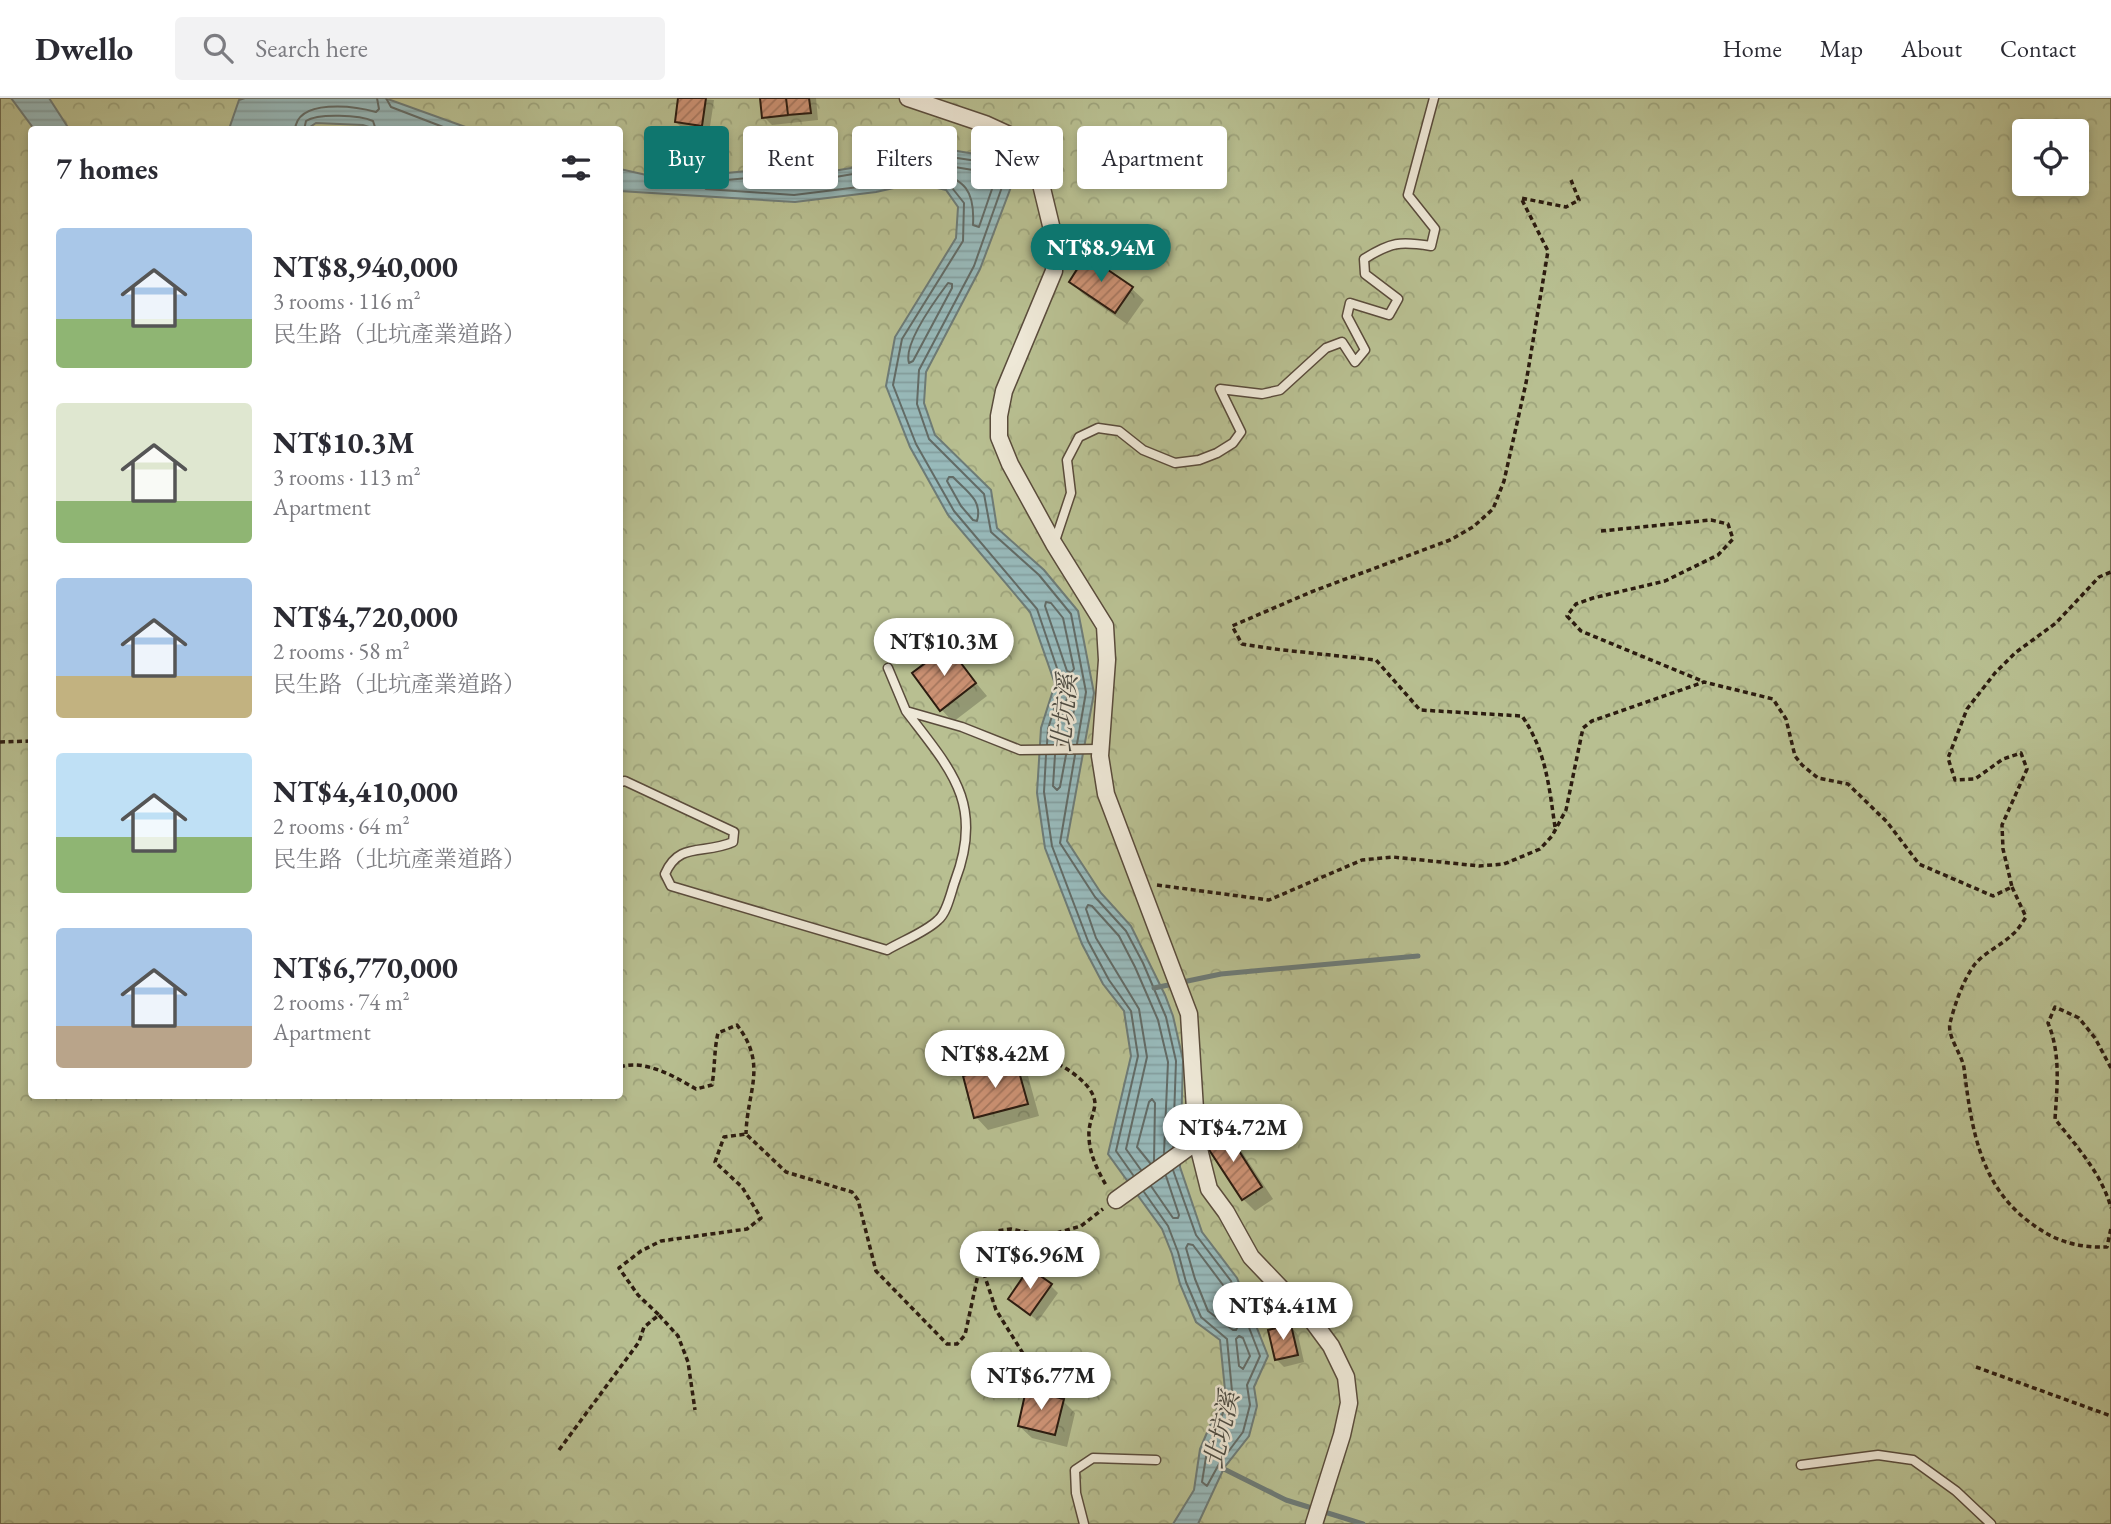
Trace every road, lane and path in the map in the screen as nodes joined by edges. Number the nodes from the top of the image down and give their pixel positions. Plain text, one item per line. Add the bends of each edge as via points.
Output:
1 (908, 98) edge
2 (1434, 98) edge
3 (1571, 180) dead end
4 (1601, 531) dead end
5 (1054, 544) junction
6 (2111, 572) edge
7 (888, 668) dead end
8 (1704, 682) junction
9 (906, 711) junction
10 (28, 741) edge
11 (0, 742) edge
12 (1100, 749) junction
13 (623, 781) edge
14 (1556, 829) junction
15 (1139, 882) junction
16 (2012, 887) junction
17 (1034, 1055) dead end
18 (623, 1066) edge
19 (2111, 1068) edge
20 (746, 1134) junction
21 (1196, 1142) dead end
22 (1115, 1201) junction
23 (2111, 1209) edge
24 (2111, 1228) edge
25 (981, 1263) junction
26 (659, 1315) junction
27 (1024, 1355) dead end
28 (1976, 1367) dead end
29 (695, 1410) dead end
30 (2111, 1416) edge
31 (559, 1450) dead end
32 (1156, 1460) dead end
33 (1801, 1465) dead end
34 (1314, 1523) edge
35 (1084, 1524) edge
36 (1991, 1524) edge

1 - 5 street via 1009,135 1039,177 1055,242 1054,271 1004,391 999,437
2 - 5 lane via 1408,195 1435,229 1431,246 1386,245 1364,259 1365,274 1398,299 1389,315 1350,303 1347,316 1365,350 1354,362 1342,342 1326,348 1280,390 1262,394 1220,389 1241,432 1233,443 1199,460 1175,463 1143,450 1119,431 1098,428 1079,436 1067,460 1071,493
3 - 14 path via 1579,200 1566,207 1521,198 1548,251 1526,383 1504,481 1493,509 1450,540 1232,626 1241,644 1376,660 1420,710 1522,716 1535,735 1547,770
4 - 8 path via 1711,520 1728,524 1733,539 1718,555 1665,581 1576,604 1567,616 1581,631
5 - 12 street via 1105,626
6 - 16 path via 1995,673 1967,709 1948,758 1955,780 1975,779 2003,759 2021,753 2026,769 2003,825
7 - 9 lane
8 - 14 path via 1583,728 1566,810
8 - 16 path via 1773,699 1786,719 1795,756 1802,765 1818,778 1848,784 1887,822 1919,864 1993,896
9 - 12 lane via 1020,750
9 - 13 lane via 961,791 967,820 957,875 940,919 887,950 671,886 665,874 671,861 683,852 726,846 733,842 734,832
10 - 11 path
12 - 15 street via 1106,794
14 - 15 path via 1540,849 1504,864 1479,866 1393,857 1362,860 1269,900
15 - 34 street via 1189,1014 1197,1141 1209,1189 1251,1257 1331,1346 1346,1377 1349,1402 1342,1436
16 - 24 path via 2026,917 2014,934 1976,964 1949,1028 1964,1065 1981,1158 1993,1183 2021,1218 2050,1236 2088,1248 2106,1247
17 - 22 path via 1074,1074 1093,1094 1089,1136 1095,1165
18 - 20 path via 633,1062 696,1088 712,1085 718,1033 737,1025 749,1041 755,1066
19 - 23 path via 2079,1018 2055,1007 2048,1023 2056,1040 2055,1119 2088,1161
20 - 25 path via 786,1172 852,1192 876,1271 947,1344 957,1344 965,1335
20 - 26 path via 724,1137 715,1162 742,1187 761,1218 747,1229 662,1241 619,1268 638,1296
21 - 22 street
22 - 25 path via 1081,1226 1046,1236 1012,1229 996,1231 984,1247
25 - 27 path via 996,1310
26 - 29 path via 678,1336 688,1362
26 - 31 path via 644,1327 639,1342
28 - 30 path
32 - 35 lane via 1093,1458 1075,1470
33 - 36 lane via 1878,1455 1913,1460

